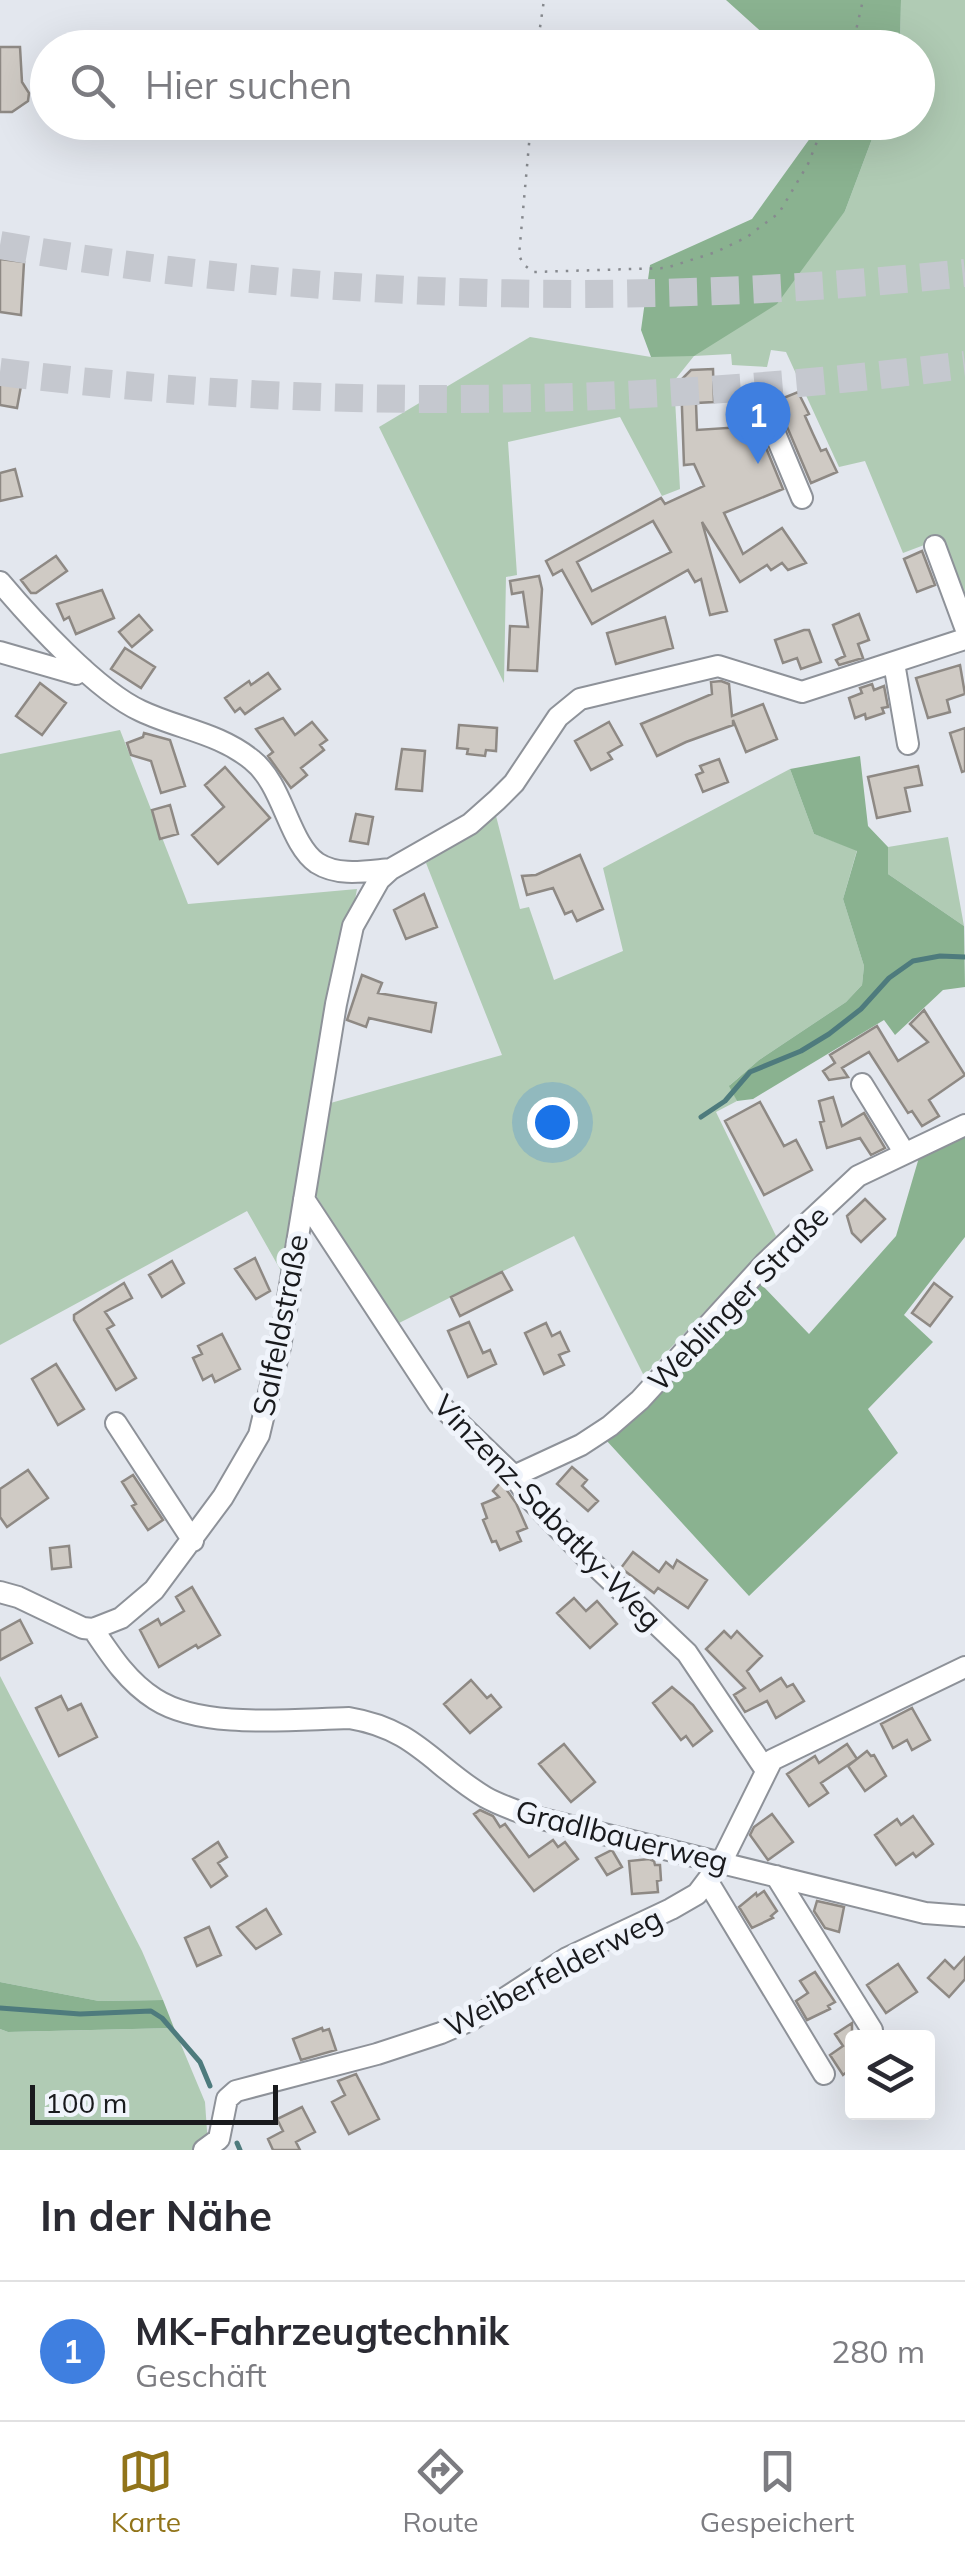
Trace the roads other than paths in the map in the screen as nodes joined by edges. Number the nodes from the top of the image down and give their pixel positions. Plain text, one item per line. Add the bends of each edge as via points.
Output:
1 (761, 400) dead end
2 (802, 498) dead end
3 (936, 546) dead end
4 (0, 582) edge
5 (965, 627) edge
6 (965, 639) edge
7 (0, 652) edge
8 (894, 663) junction
9 (83, 669) junction
10 (908, 744) dead end
11 (391, 869) junction
12 (862, 1084) dead end
13 (965, 1125) edge
14 (904, 1152) junction
15 (304, 1199) junction
16 (116, 1423) dead end
17 (514, 1476) junction
18 (193, 1541) junction
19 (0, 1592) edge
20 (93, 1630) junction
21 (965, 1666) edge
22 (766, 1769) junction
23 (722, 1862) junction
24 (776, 1876) junction
25 (708, 1882) junction
26 (965, 1916) edge
27 (872, 2030) dead end
28 (824, 2074) dead end
29 (219, 2146) edge

1 - 2 street
3 - 5 street
4 - 9 street
6 - 8 street, Salfeldstraße
7 - 9 street via 76,674
8 - 10 street
8 - 11 street, Salfeldstraße via 802,692 718,666 580,699 558,717 497,800 470,824
9 - 11 street, Salfeldstraße via 137,710 230,744 256,762 314,861 346,873
11 - 15 street, Salfeldstraße via 353,926
12 - 14 street
13 - 14 street, Weblinger Straße
14 - 17 street, Weblinger Straße via 845,1188 610,1426
15 - 17 street, Vinzenz-Sabatky-Weg via 438,1403
15 - 18 street, Salfeldstraße via 259,1434
16 - 18 street
17 - 22 street, Vinzenz-Sabatky-Weg via 687,1654
18 - 20 street, Salfeldstraße via 137,1607
19 - 20 street
20 - 23 street, Gradlbauerweg via 121,1670 159,1702 219,1718 349,1718 389,1727 502,1805 554,1824
21 - 22 street via 810,1740
22 - 23 street, Weiberfelderweg
23 - 24 street, Gradlbauerweg
23 - 25 street, Weiberfelderweg
24 - 26 street, Gradlbauerweg via 925,1914
24 - 27 street
25 - 28 street
25 - 29 street, Weiberfelderweg via 671,1910 567,1958 471,2020 378,2054 236,2091 227,2099

